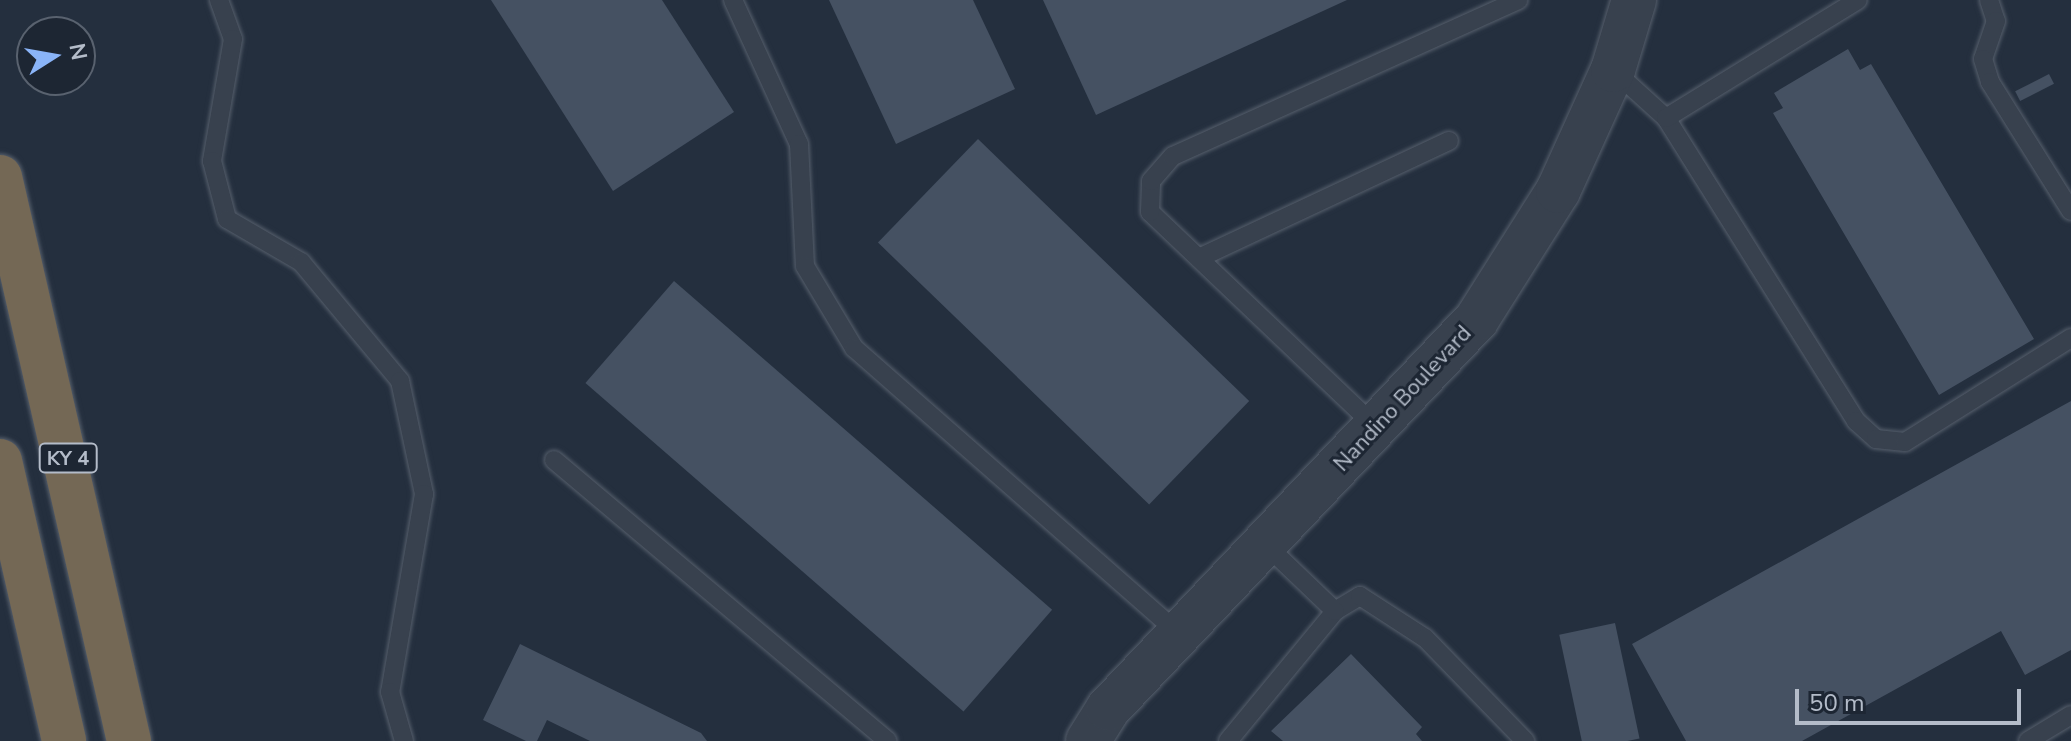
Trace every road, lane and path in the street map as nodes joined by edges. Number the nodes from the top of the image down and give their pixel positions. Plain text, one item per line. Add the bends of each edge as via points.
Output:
1 (219, 0) edge
2 (733, 0) edge
3 (1518, 0) edge
4 (1634, 0) edge
5 (1858, 0) edge
6 (1989, 0) edge
7 (1613, 70) junction
8 (1666, 118) junction
9 (1449, 141) dead end
10 (0, 177) edge
11 (2071, 211) edge
12 (1199, 258) junction
13 (2071, 338) edge
14 (1378, 428) junction
15 (554, 460) dead end
16 (0, 461) edge
17 (1266, 545) junction
18 (1335, 611) junction
19 (1179, 634) junction
20 (2071, 715) edge
21 (64, 741) edge
22 (129, 741) edge
23 (404, 741) edge
24 (888, 741) edge
25 (1088, 741) edge
26 (1228, 741) edge
27 (1525, 741) edge
28 (2028, 741) edge

1 - 23 lane via 233,39 212,161 227,219 301,262 400,381 424,494 390,692
2 - 19 lane via 799,144 805,266 854,348
3 - 12 lane via 1173,156 1151,181 1150,212
4 - 7 street, Nandino Boulevard
5 - 8 lane
6 - 11 lane via 1996,21 1983,59 1990,82
7 - 8 lane
7 - 14 street, Nandino Boulevard via 1522,254 1477,319
8 - 13 lane via 1856,421 1876,439 1905,442
9 - 12 lane
10 - 22 highway, KY 4
12 - 14 lane
14 - 17 street, Nandino Boulevard
15 - 24 lane
16 - 21 highway
17 - 18 lane
17 - 19 street, Nandino Boulevard
18 - 26 lane
18 - 27 lane via 1360,596 1425,638
19 - 25 street, Nandino Boulevard via 1108,709
20 - 28 lane

